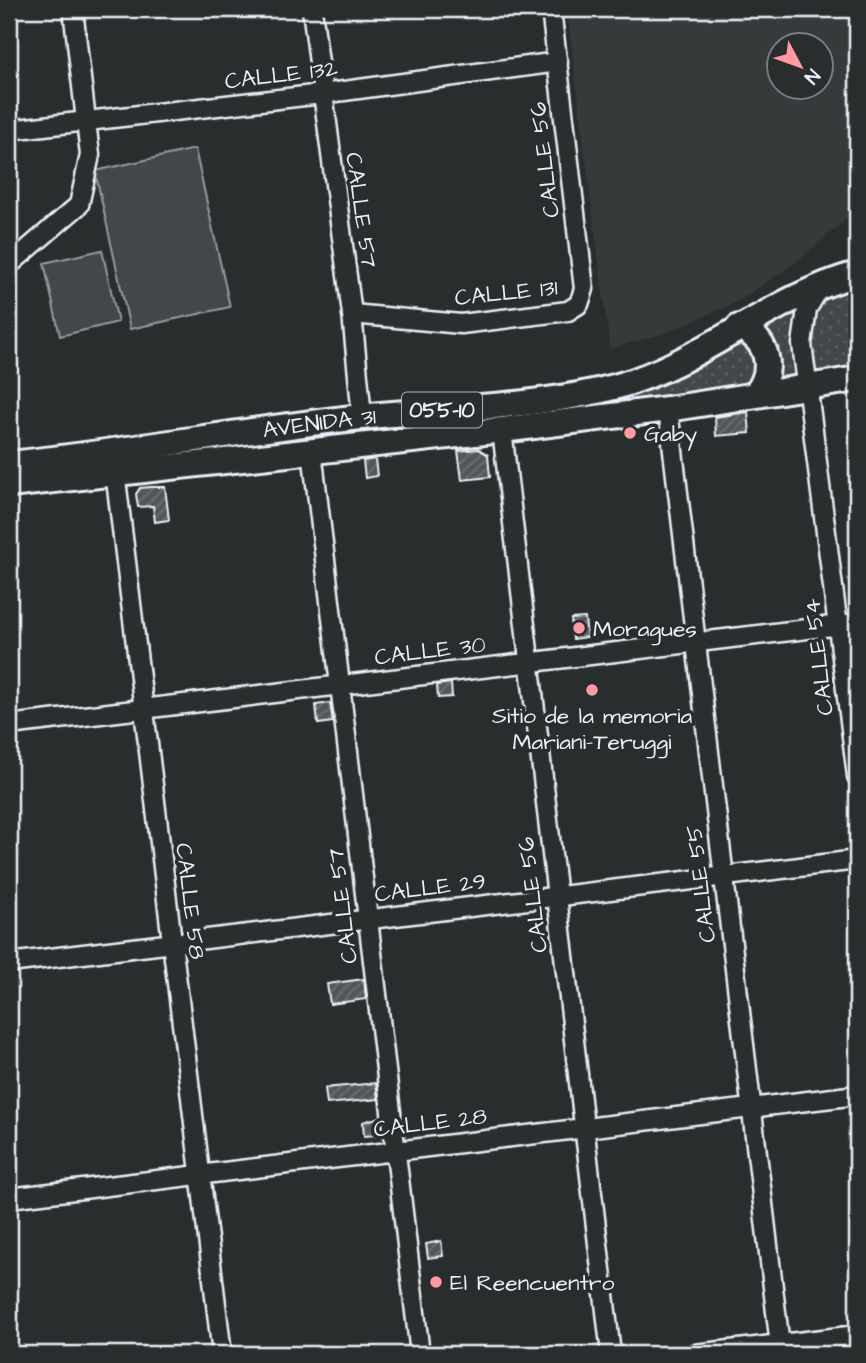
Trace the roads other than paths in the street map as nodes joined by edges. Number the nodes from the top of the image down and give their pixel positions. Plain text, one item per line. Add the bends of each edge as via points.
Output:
1 (73, 9) edge
2 (312, 9) edge
3 (551, 9) edge
4 (558, 62) junction
5 (322, 94) junction
6 (87, 120) junction
7 (9, 130) edge
8 (9, 265) edge
9 (857, 274) edge
10 (820, 287) junction
11 (579, 304) joint
12 (352, 314) junction
13 (739, 327) junction
14 (857, 379) edge
15 (809, 385) junction
16 (756, 394) junction
17 (667, 409) junction
18 (362, 417) junction
19 (502, 430) junction
20 (312, 451) junction
21 (114, 463) junction
22 (9, 464) edge
23 (9, 485) edge
24 (848, 624) edge
25 (696, 642) junction
26 (529, 663) junction
27 (340, 685) junction
28 (142, 708) junction
29 (9, 725) edge
30 (857, 776) edge
31 (857, 860) edge
32 (723, 876) junction
33 (557, 896) junction
34 (368, 919) junction
35 (172, 943) junction
36 (9, 963) edge
37 (857, 1095) edge
38 (751, 1108) junction
39 (584, 1128) junction
40 (396, 1151) junction
41 (202, 1175) junction
42 (9, 1198) edge
43 (857, 1335) edge
44 (780, 1349) edge
45 (222, 1354) edge
46 (420, 1354) edge
47 (611, 1354) edge
48 (695, 1354) edge

1 - 6 street
2 - 5 street, CALLE 57
3 - 4 street, CALLE 56
4 - 5 street, CALLE 132
4 - 11 street, CALLE 56 via 584,289
5 - 6 street, CALLE 132
5 - 12 street, CALLE 57
6 - 7 street, CALLE 132
6 - 8 street via 90,155 79,205
9 - 10 highway, AVENIDA 31 / 055-10
10 - 13 highway, AVENIDA 31 / 055-10
10 - 15 street, CALLE 54 via 802,325
11 - 12 street, CALLE 131 via 568,311 461,324
12 - 18 street, CALLE 57
13 - 16 highway via 755,337 766,354 766,375
13 - 18 highway, AVENIDA 31 / 055-10 via 648,376 580,395
14 - 15 highway, AVENIDA 31 / 055-10
15 - 16 highway, AVENIDA 31 / 055-10
15 - 24 street, CALLE 54
16 - 17 highway, AVENIDA 31 / 055-10
17 - 19 highway, AVENIDA 31 / 055-10
17 - 25 street, CALLE 55
18 - 21 highway, AVENIDA 31 / 055-10
19 - 20 highway, AVENIDA 31 / 055-10
19 - 26 street, CALLE 56
20 - 21 highway, AVENIDA 31 / 055-10
20 - 27 street, CALLE 57
21 - 22 highway, AVENIDA 31 / 055-10
21 - 23 highway, AVENIDA 31 / 055-10
21 - 28 street, CALLE 58
24 - 25 street, CALLE 30
24 - 30 street, CALLE 54
25 - 26 street, CALLE 30
25 - 32 street, CALLE 55
26 - 27 street, CALLE 30
26 - 33 street, CALLE 56
27 - 28 street, CALLE 30
27 - 34 street, CALLE 57
28 - 29 street, CALLE 30
28 - 35 street, CALLE 58
31 - 32 street, CALLE 29
32 - 33 street, CALLE 29
32 - 38 street, CALLE 55
33 - 34 street, CALLE 29
33 - 39 street, CALLE 56
34 - 35 street, CALLE 29
34 - 40 street, CALLE 57
35 - 36 street, CALLE 29
35 - 41 street, CALLE 58
37 - 38 street, CALLE 28
38 - 39 street, CALLE 28
38 - 44 street, CALLE 55
39 - 40 street, CALLE 28
39 - 47 street, CALLE 56
40 - 41 street, CALLE 28
40 - 46 street, CALLE 57
41 - 42 street, CALLE 28
41 - 45 street, CALLE 58
43 - 44 street
44 - 48 street

